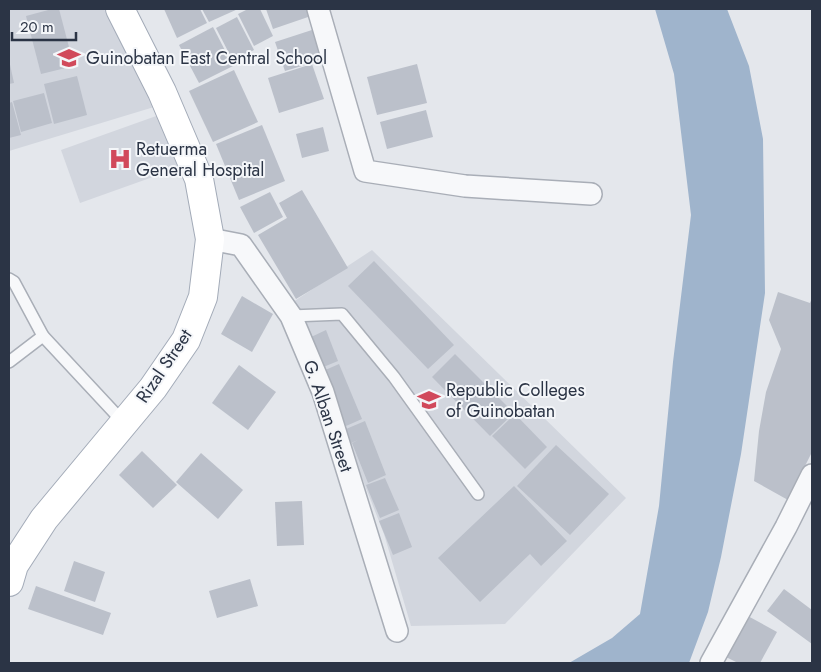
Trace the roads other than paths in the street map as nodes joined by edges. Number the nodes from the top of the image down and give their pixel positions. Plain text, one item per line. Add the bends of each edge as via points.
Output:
1 (120, 9) edge
2 (318, 9) edge
3 (591, 194) dead end
4 (210, 239) junction
5 (9, 279) edge
6 (292, 316) junction
7 (43, 336) junction
8 (9, 362) edge
9 (124, 423) junction
10 (812, 474) edge
11 (478, 494) dead end
12 (9, 582) edge
13 (397, 630) dead end
14 (711, 663) edge

1 - 4 main road, Rizal Street via 162,92 199,179
2 - 3 street via 365,171 465,186
4 - 6 street, G. Alban Street via 241,245
4 - 9 main road, Rizal Street via 203,297 186,340
5 - 7 lane via 14,282
6 - 11 lane via 342,314 394,377
6 - 13 street, G. Alban Street via 323,392
7 - 8 lane
7 - 9 lane
9 - 12 main road, Rizal Street via 44,519 14,565
10 - 14 street

